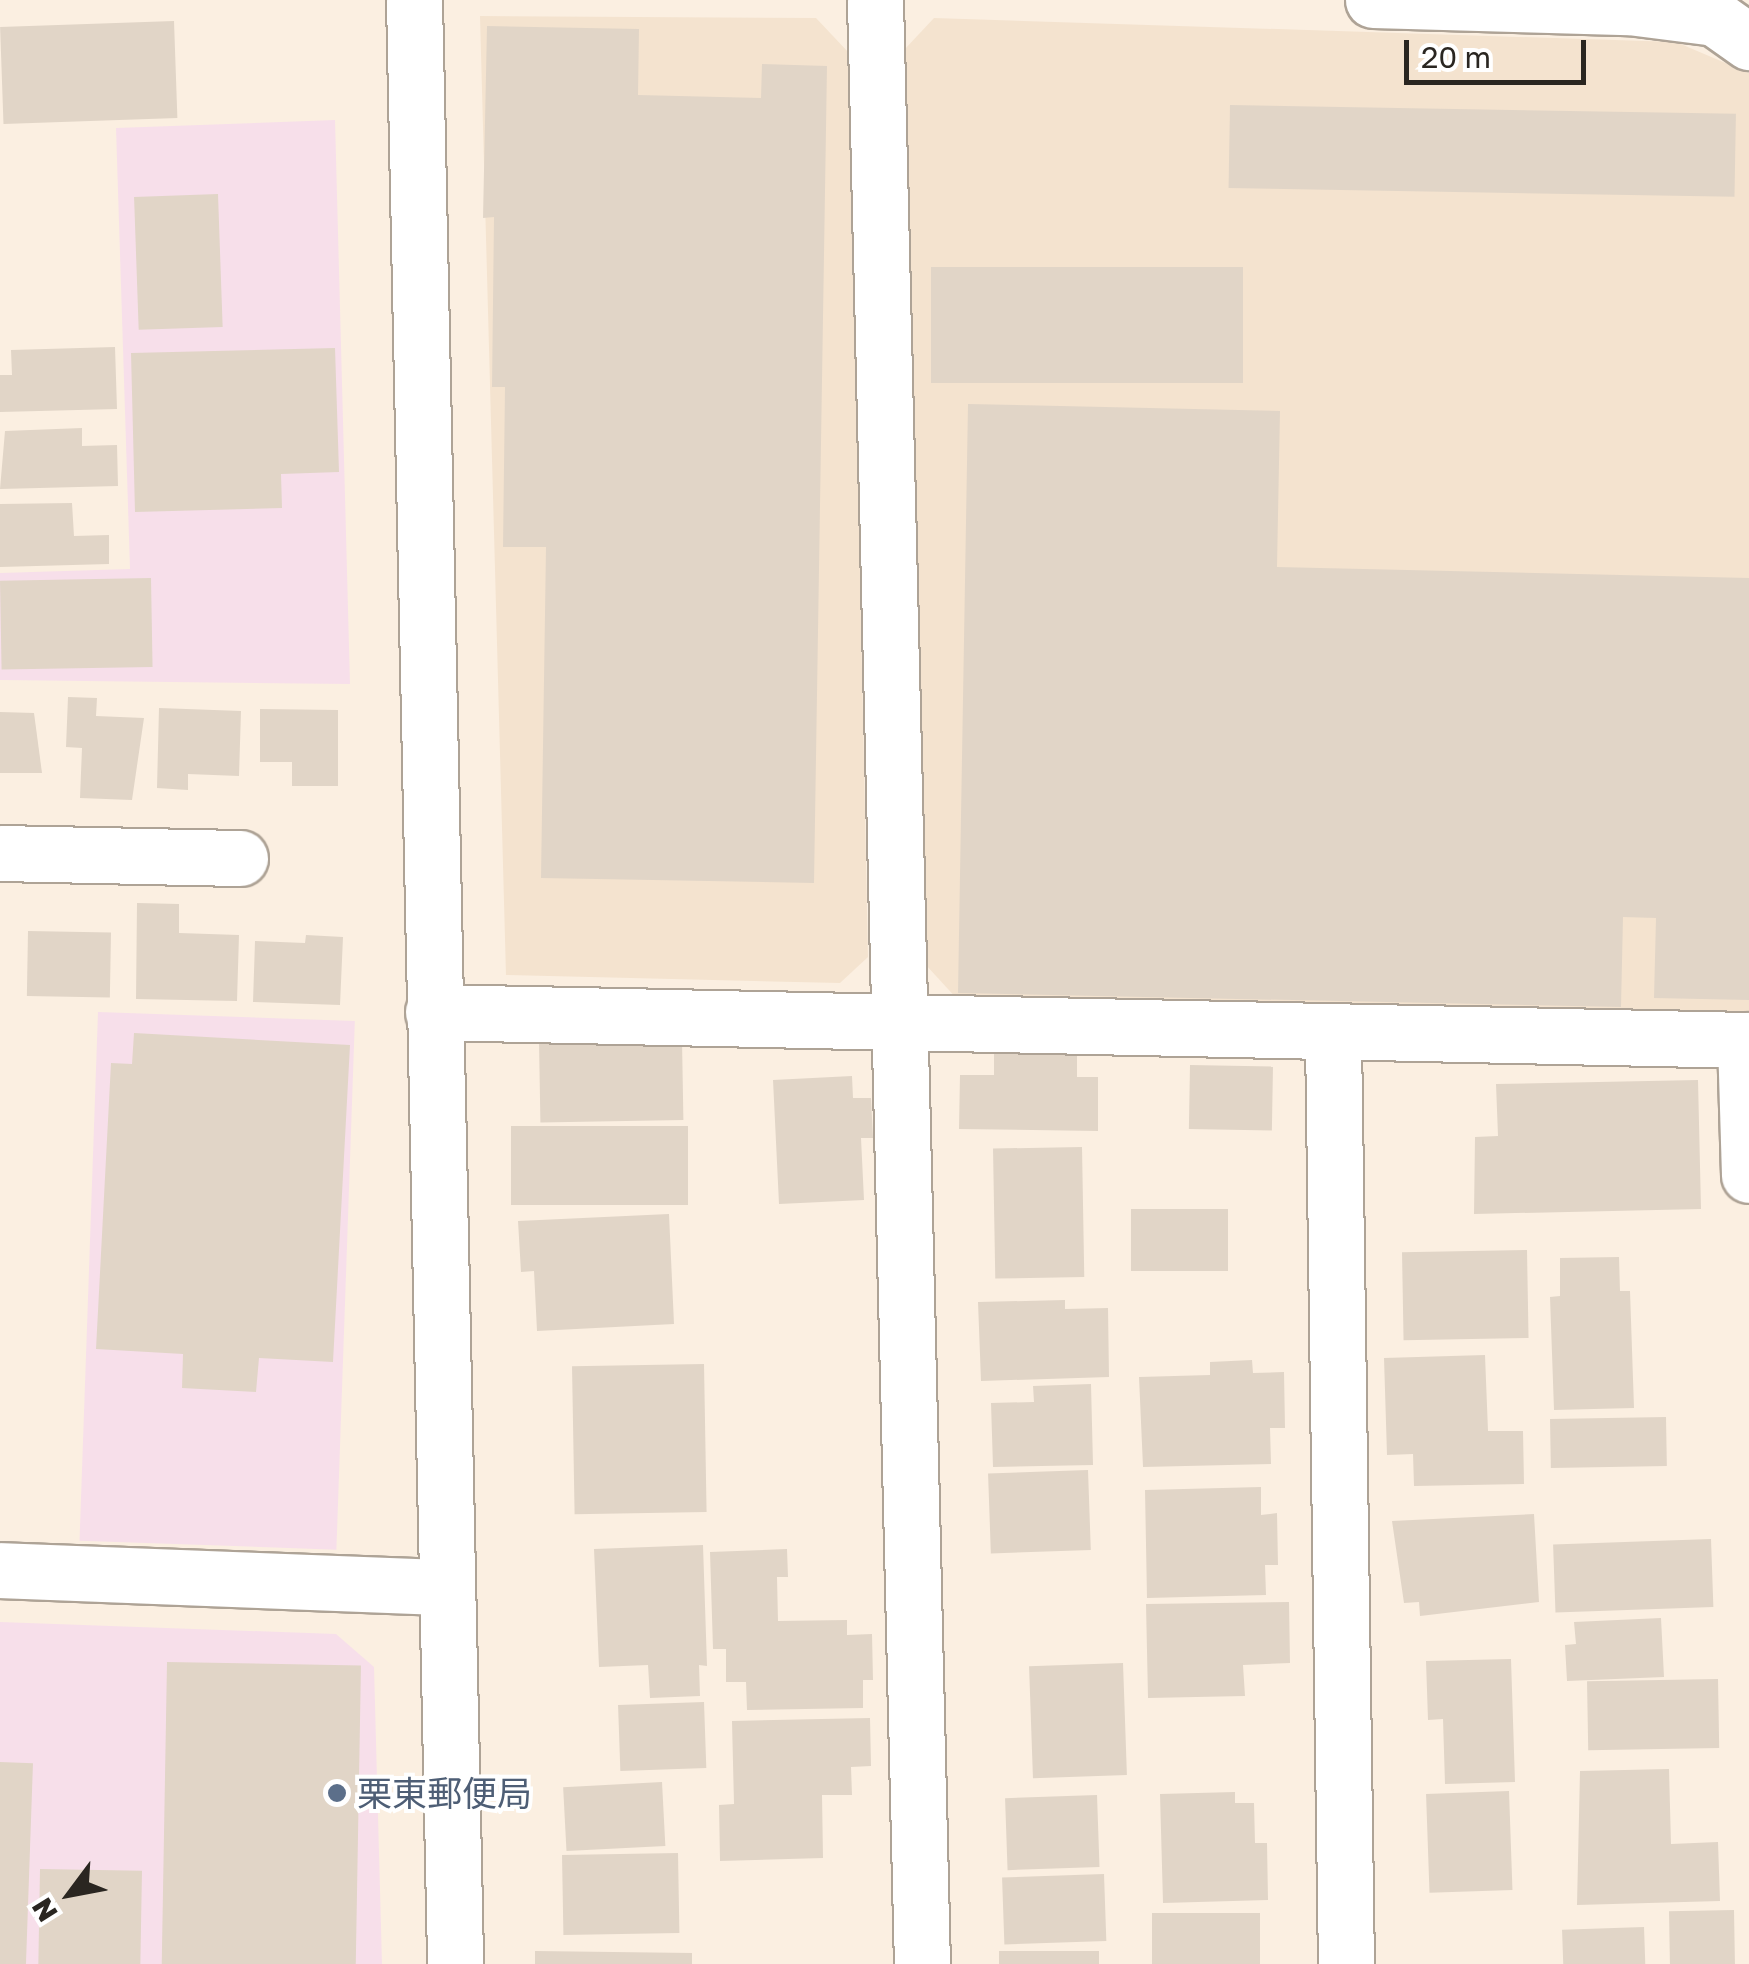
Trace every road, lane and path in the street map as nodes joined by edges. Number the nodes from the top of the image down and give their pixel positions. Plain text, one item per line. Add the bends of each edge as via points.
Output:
1 (414, 0) edge
2 (875, 0) edge
3 (1373, 0) edge
4 (1731, 20) edge
5 (0, 853) edge
6 (240, 858) dead end
7 (433, 1012) junction
8 (896, 1017) junction
9 (1333, 1037) junction
10 (1747, 1040) edge
11 (1749, 1175) edge
12 (0, 1570) edge
13 (446, 1588) junction
14 (455, 1964) edge
15 (922, 1964) edge
16 (1346, 1964) edge

1 - 7 street
2 - 8 street
3 - 4 street
5 - 6 street
7 - 8 street
7 - 13 street
8 - 9 street
8 - 15 street
9 - 10 street
9 - 16 street
10 - 11 street
12 - 13 street
13 - 14 street

